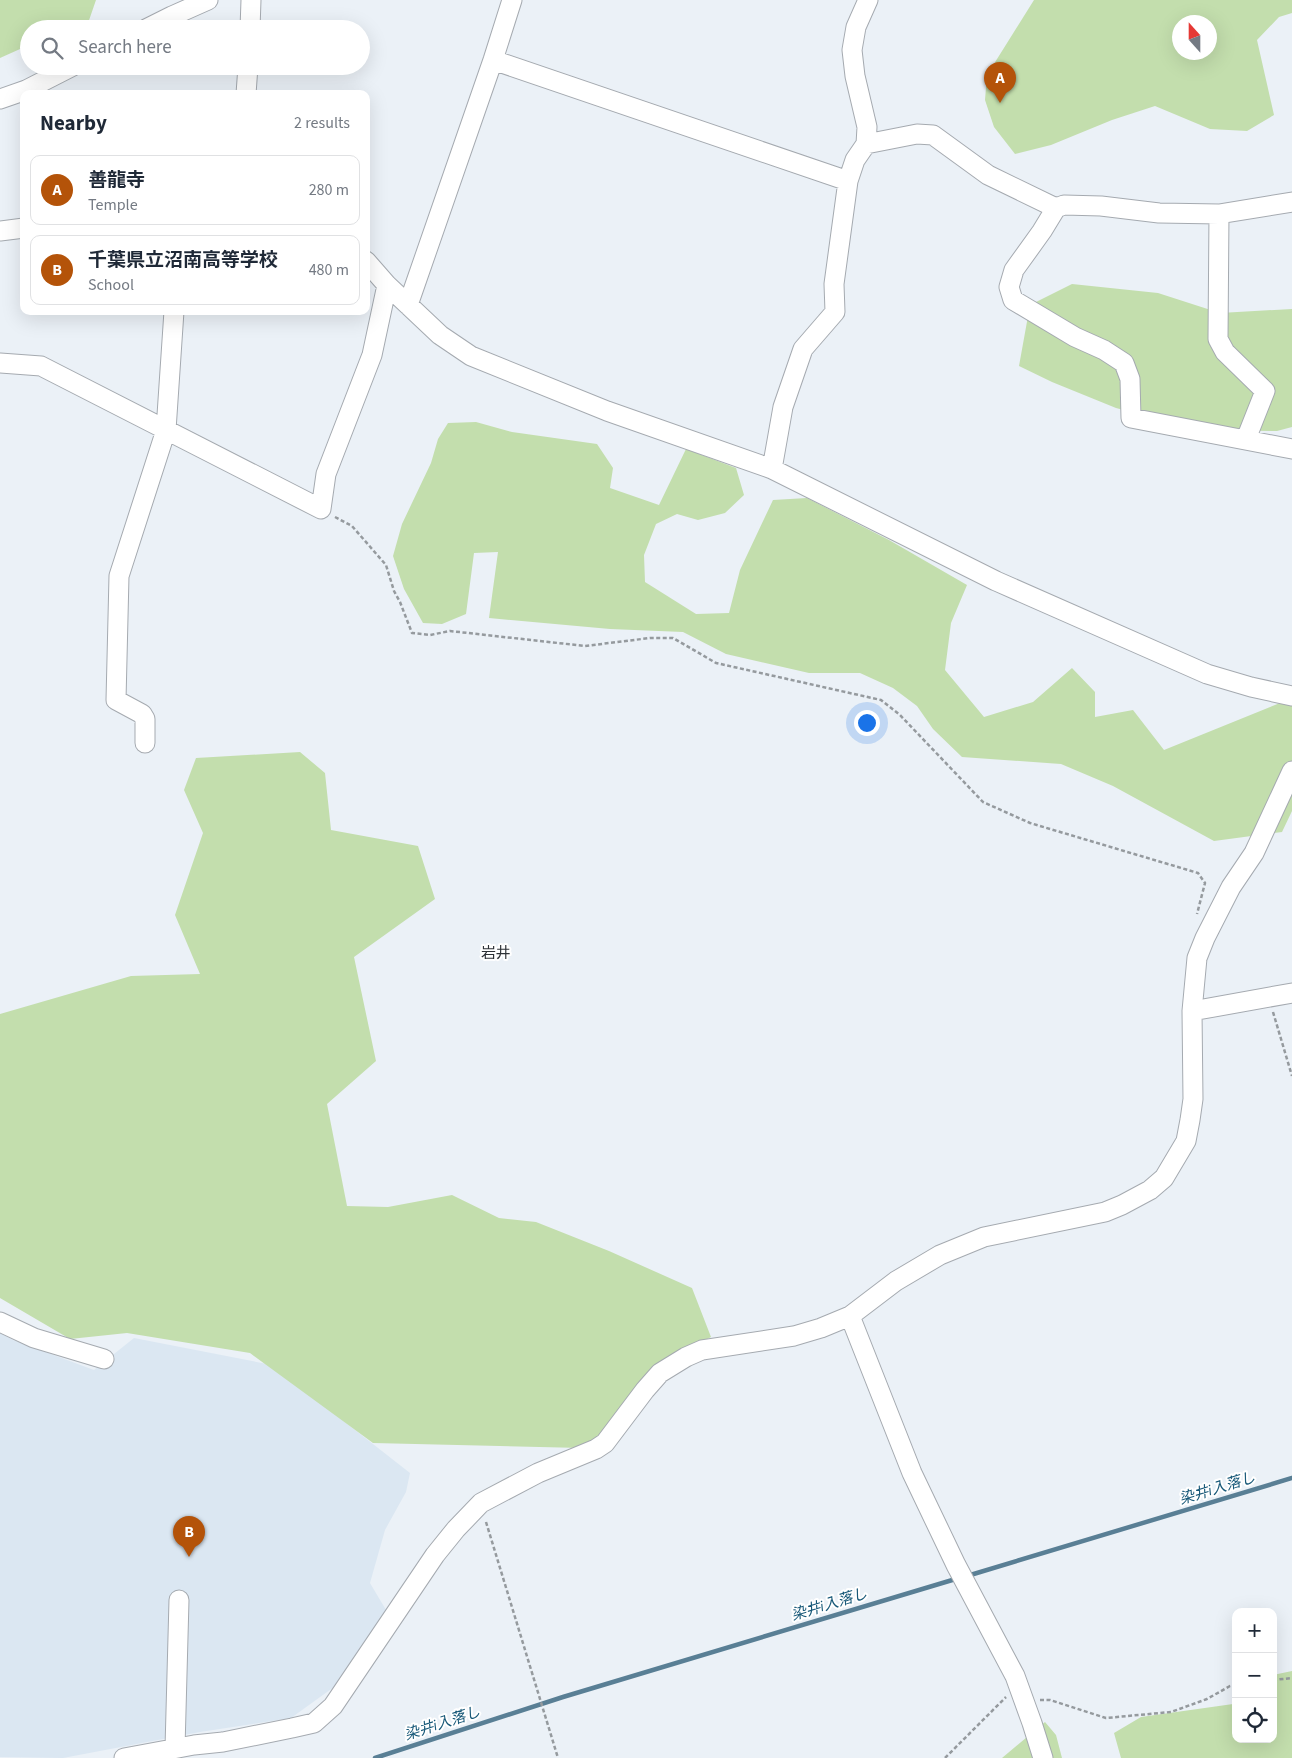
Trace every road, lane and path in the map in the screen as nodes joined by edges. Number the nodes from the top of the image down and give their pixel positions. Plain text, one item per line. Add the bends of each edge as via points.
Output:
1 (208, 0) edge
2 (251, 0) edge
3 (512, 0) edge
4 (868, 0) edge
5 (165, 20) edge
6 (250, 20) edge
7 (493, 60) junction
8 (55, 75) edge
9 (247, 75) edge
10 (26, 90) edge
11 (246, 90) edge
12 (20, 92) edge
13 (0, 99) edge
14 (866, 144) junction
15 (848, 181) junction
16 (1292, 202) edge
17 (1056, 208) junction
18 (1219, 214) junction
19 (20, 228) edge
20 (0, 231) edge
21 (370, 266) edge
22 (386, 285) junction
23 (408, 305) junction
24 (174, 315) edge
25 (0, 363) edge
26 (166, 430) junction
27 (1246, 439) junction
28 (1292, 449) edge
29 (772, 469) junction
30 (321, 509) junction
31 (1292, 696) edge
32 (145, 743) dead end
33 (1292, 771) edge
34 (1197, 922) dead end
35 (1292, 993) edge
36 (1268, 996) junction
37 (1192, 1011) junction
38 (1292, 1076) edge
39 (850, 1316) junction
40 (0, 1322) edge
41 (104, 1359) dead end
42 (481, 1503) junction
43 (180, 1600) dead end
44 (1292, 1678) edge
45 (1277, 1680) edge
46 (1232, 1686) edge
47 (1021, 1693) junction
48 (175, 1748) junction
49 (124, 1758) edge
50 (558, 1758) edge
51 (945, 1758) edge
52 (1042, 1758) edge

1 - 5 street
2 - 6 street
3 - 7 street
4 - 14 street via 856,27 852,50 867,127
7 - 15 street
7 - 23 street
8 - 10 street
9 - 11 street
12 - 13 street
14 - 15 street via 855,160
14 - 17 street via 917,134 932,135 988,175
15 - 29 street via 834,284 835,312 803,349 783,407
16 - 18 street
17 - 18 street via 1064,205 1101,206 1159,213
17 - 27 street via 1014,270 1009,286 1013,300 1124,363 1130,379 1131,418
18 - 27 street via 1218,339 1225,352 1266,391
19 - 20 street
21 - 22 street
22 - 23 street
22 - 30 street via 372,355 326,474
23 - 29 street via 440,335 471,356 608,411
24 - 26 street
25 - 26 street via 41,366
26 - 30 street
26 - 32 street via 119,576 116,700 142,714
27 - 28 street
29 - 31 street via 996,581 1207,674
30 - 34 path via 352,526 386,565 412,633 430,635 450,631 585,646 673,638 716,663 881,700 900,715 983,802 1030,824 1198,873 1205,882
33 - 37 street via 1254,853 1231,887 1205,938 1197,958
35 - 36 street
36 - 37 street
36 - 38 path
37 - 39 street via 1192,1099 1186,1141 1164,1178 1150,1190 1105,1212 1010,1230 940,1255 896,1281
39 - 42 street via 794,1336 702,1350 686,1356 660,1373 605,1443
39 - 47 street via 912,1473
40 - 41 street via 34,1338
42 - 48 street via 435,1555 333,1706 314,1723 224,1742
42 - 50 path
43 - 48 street
44 - 45 path
46 - 47 path via 1171,1712 1106,1718
47 - 51 path via 1013,1691
47 - 52 street
48 - 49 street

